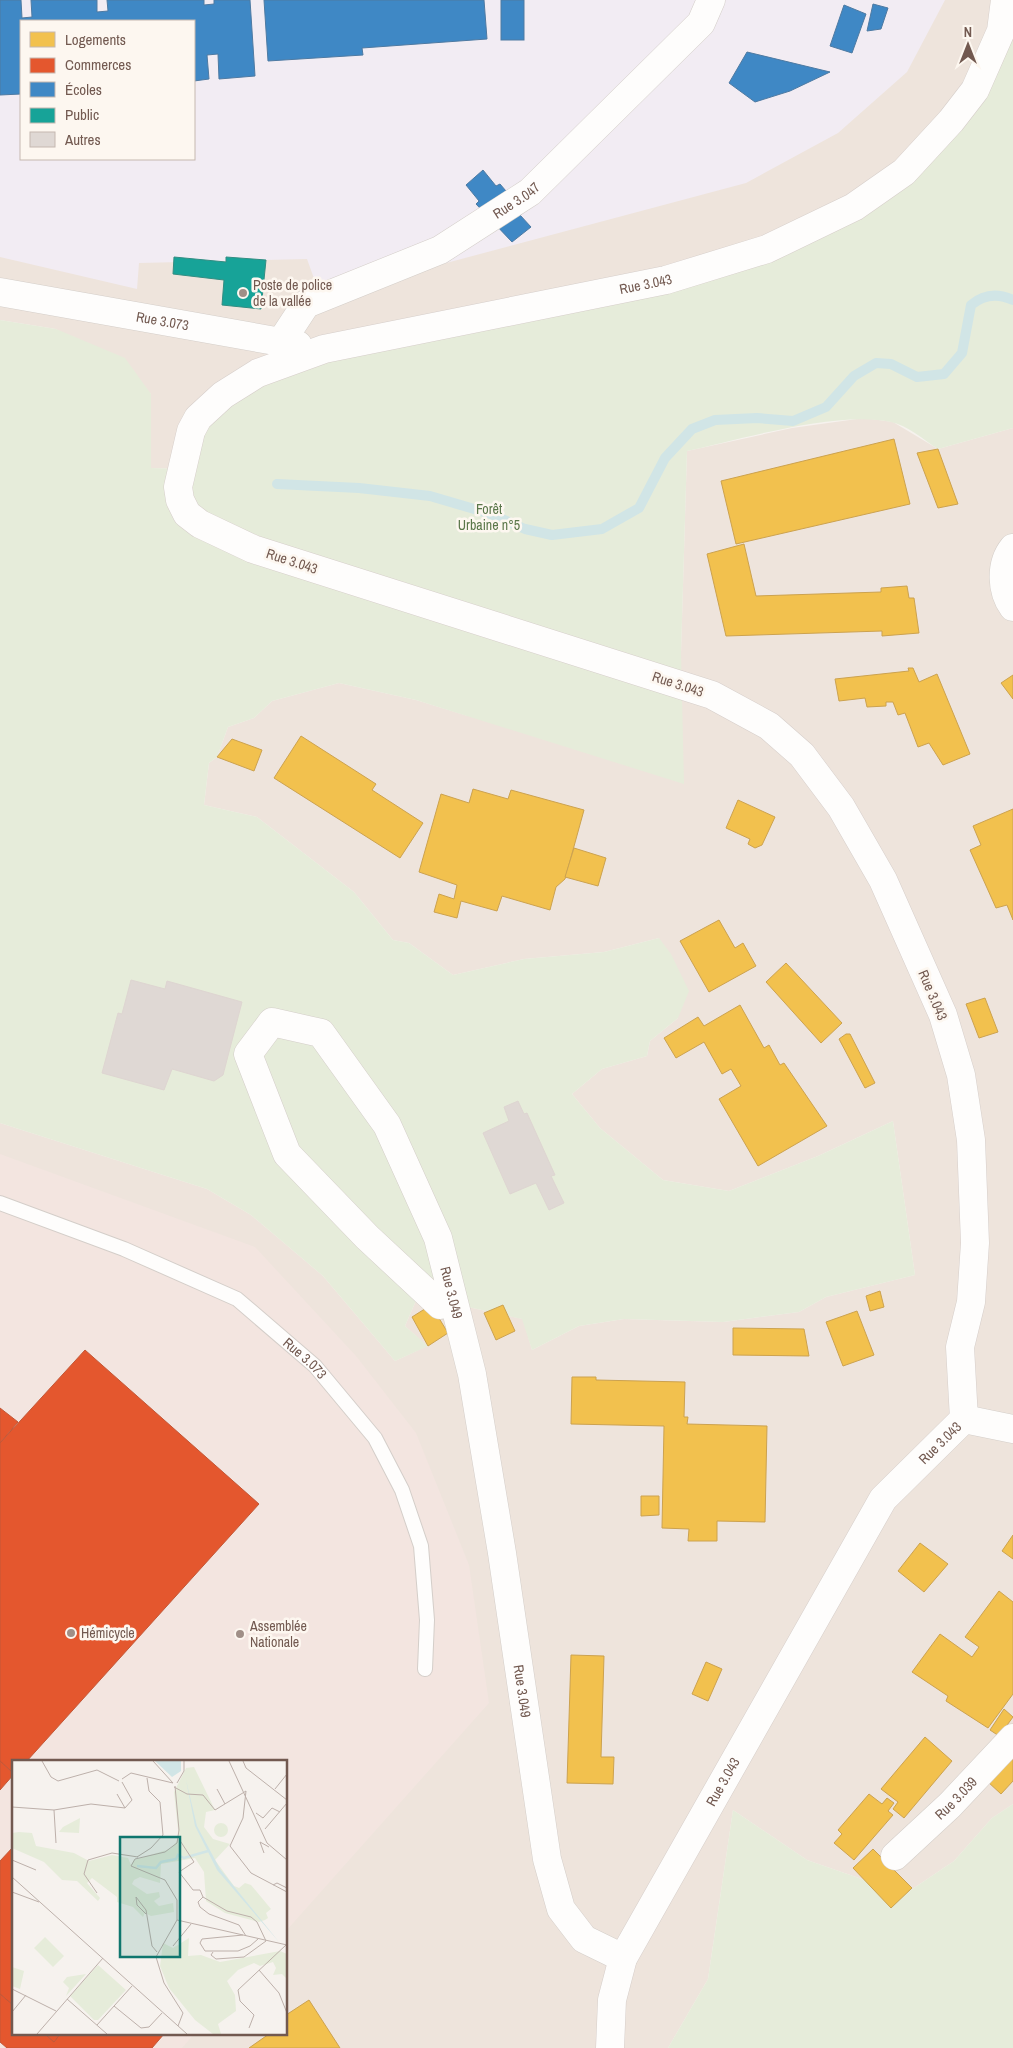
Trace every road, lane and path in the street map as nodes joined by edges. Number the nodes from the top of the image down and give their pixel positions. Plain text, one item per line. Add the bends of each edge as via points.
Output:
1 (711, 0) edge
2 (1005, 0) edge
3 (1007, 36) edge
4 (0, 292) edge
5 (281, 342) junction
6 (324, 349) junction
7 (1013, 548) edge
8 (1013, 607) edge
9 (0, 1203) edge
10 (440, 1305) dead end
11 (964, 1419) junction
12 (1013, 1429) edge
13 (425, 1669) dead end
14 (1013, 1738) edge
15 (896, 1856) dead end
16 (623, 1958) junction
17 (610, 2048) edge

1 - 5 street, Rue 3.047 via 701,23 530,192 440,250 306,304
2 - 3 street, Rue 3.043
3 - 6 street, Rue 3.043 via 975,90 951,122 904,172 854,207 767,249 666,280
4 - 5 street, Rue 3.073
5 - 6 street, Rue 3.073
6 - 11 street, Rue 3.043 via 258,373 215,401 198,418 191,432 178,486 187,514 200,524 253,549 712,695 769,726 802,755 841,807 884,880 943,1015 961,1075 970,1140 975,1243 970,1302 960,1347
7 - 8 street via 1003,569 1005,588
9 - 13 lane, Rue 3.073 via 124,1249 237,1299 315,1366 375,1438 402,1490 421,1546 426,1620
10 - 16 street, Rue 3.049 via 367,1237 287,1154 248,1054 272,1022 321,1033 387,1125 438,1238 472,1374 502,1553 546,1859 561,1909 584,1939
11 - 12 street
11 - 16 street, Rue 3.043 via 884,1499
14 - 15 street, Rue 3.039
16 - 17 street, Rue 3.043 via 612,2000

